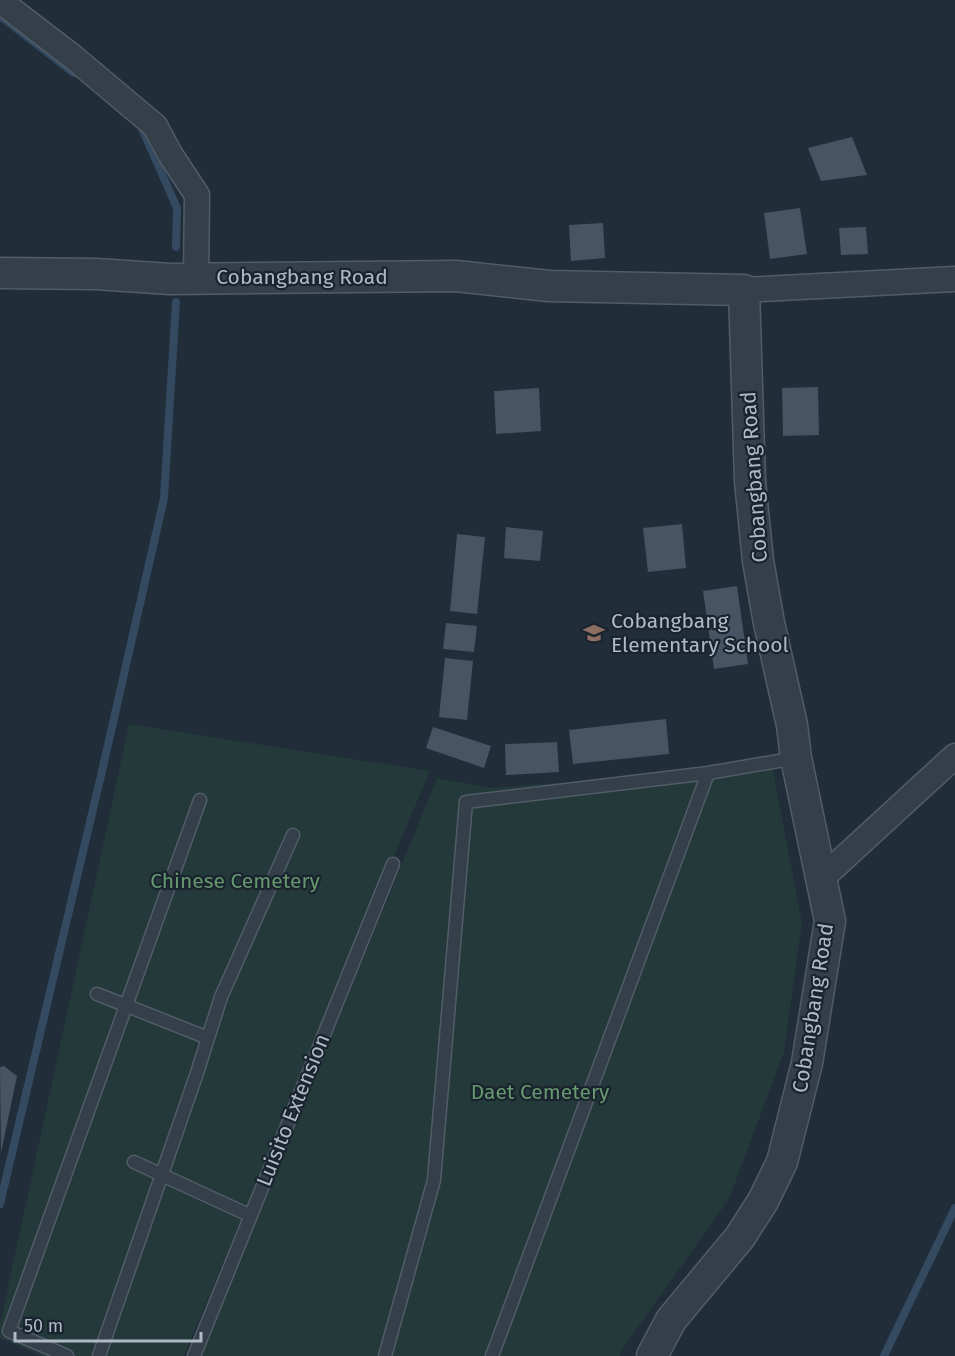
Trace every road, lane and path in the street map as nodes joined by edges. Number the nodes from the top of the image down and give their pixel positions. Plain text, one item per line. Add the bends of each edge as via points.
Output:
1 (0, 1) edge
2 (0, 273) edge
3 (196, 277) junction
4 (955, 279) edge
5 (744, 290) junction
6 (955, 756) edge
7 (796, 758) junction
8 (708, 773) junction
9 (200, 800) dead end
10 (293, 835) dead end
11 (393, 864) dead end
12 (821, 879) junction
13 (97, 994) dead end
14 (126, 1006) junction
15 (208, 1038) junction
16 (134, 1162) dead end
17 (162, 1175) junction
18 (250, 1216) junction
19 (67, 1356) edge
20 (99, 1356) edge
21 (194, 1356) edge
22 (385, 1356) edge
23 (492, 1356) edge
24 (652, 1356) edge

1 - 3 street via 155,126 197,195
2 - 3 street, Cobangbang Road
3 - 5 street, Cobangbang Road via 456,276 549,286
4 - 5 street
5 - 7 street, Cobangbang Road via 753,520
6 - 12 street
7 - 8 lane
7 - 12 street, Cobangbang Road
8 - 22 lane via 466,802 434,1180
8 - 23 lane
9 - 14 lane
10 - 15 lane via 221,997
11 - 18 lane, Luisito Extension
12 - 24 street, Cobangbang Road via 830,921 807,1063 782,1162 740,1237 671,1320
13 - 14 lane
14 - 15 lane
14 - 19 lane via 9,1331
15 - 17 lane
16 - 17 lane
17 - 18 lane
17 - 20 lane
18 - 21 lane, Luisito Extension

